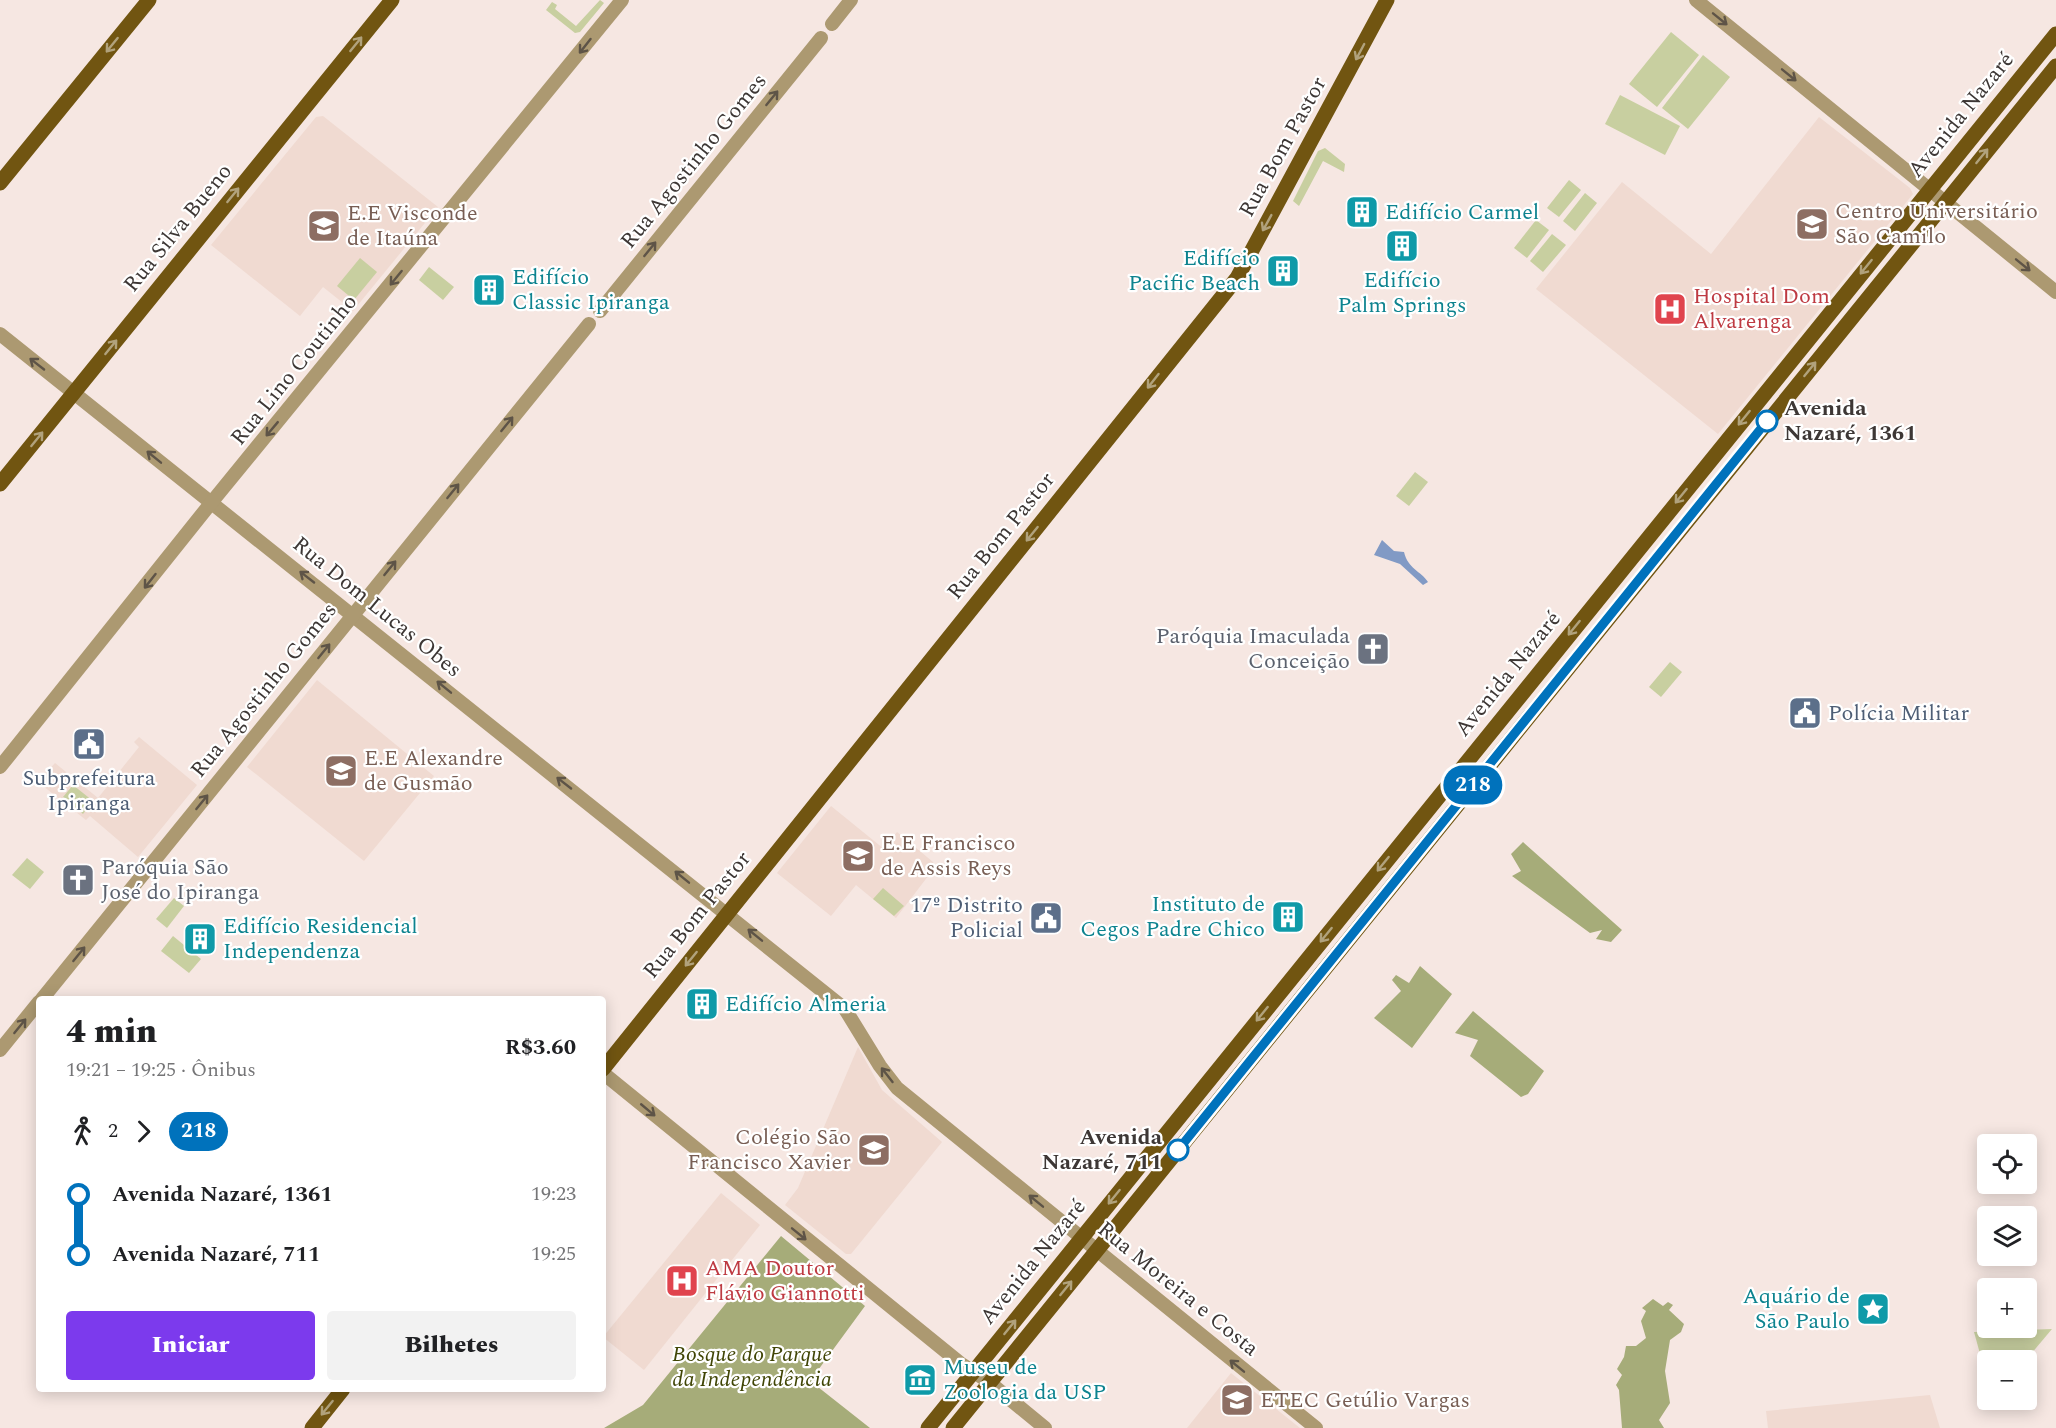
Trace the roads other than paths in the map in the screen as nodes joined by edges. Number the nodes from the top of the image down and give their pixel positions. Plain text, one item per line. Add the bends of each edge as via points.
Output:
1 (149, 0) edge
2 (392, 0) edge
3 (622, 0) edge
4 (851, 0) edge
5 (1387, 0) edge
6 (1696, 0) edge
7 (2056, 34) edge
8 (2056, 66) edge
9 (0, 183) edge
10 (1930, 189) junction
11 (1945, 201) junction
12 (2056, 292) edge
13 (0, 334) edge
14 (74, 393) junction
15 (0, 484) edge
16 (211, 503) junction
17 (353, 614) junction
18 (0, 767) edge
19 (728, 913) junction
20 (44, 996) edge
21 (36, 1006) edge
22 (0, 1050) edge
23 (606, 1067) edge
24 (606, 1073) edge
25 (1081, 1238) junction
26 (1096, 1250) junction
27 (974, 1372) junction
28 (990, 1383) junction
29 (341, 1392) edge
30 (312, 1428) edge
31 (928, 1428) edge
32 (953, 1428) edge
33 (1045, 1428) edge
34 (1316, 1428) edge

1 -> 9 main road
14 -> 2 main road, Rua Silva Bueno
3 -> 16 street, Rua Lino Coutinho
17 -> 4 street, Rua Agostinho Gomes via 589,324 587,313 591,309 600,311 821,38 834,36 832,24
5 -> 19 main road, Rua Bom Pastor via 1237,278
6 -> 10 street
7 - 10 main road, Avenida Nazaré
11 -> 8 main road, Avenida Nazaré
10 - 11 street
10 -> 25 main road, Avenida Nazaré
11 -> 12 street
26 -> 11 main road, Avenida Nazaré
14 -> 13 street, Rua Dom Lucas Obes
15 -> 14 main road, Rua Silva Bueno
16 -> 14 street, Rua Dom Lucas Obes
17 -> 16 street, Rua Dom Lucas Obes
16 -> 18 street, Rua Lino Coutinho
19 -> 17 street, Rua Dom Lucas Obes
20 -> 17 street, Rua Agostinho Gomes
19 -> 23 main road, Rua Bom Pastor
25 -> 19 street, Rua Moreira e Costa via 897,1088 845,1009
22 -> 21 street, Rua Agostinho Gomes
24 -> 27 street
25 - 26 street, Rua Moreira e Costa
27 -> 25 main road, Avenida Nazaré
28 -> 26 main road, Avenida Nazaré
34 -> 26 street, Rua Moreira e Costa
27 - 28 street
27 - 31 main road, Avenida Nazaré
28 - 32 main road, Avenida Nazaré
28 - 33 street
29 -> 30 main road

